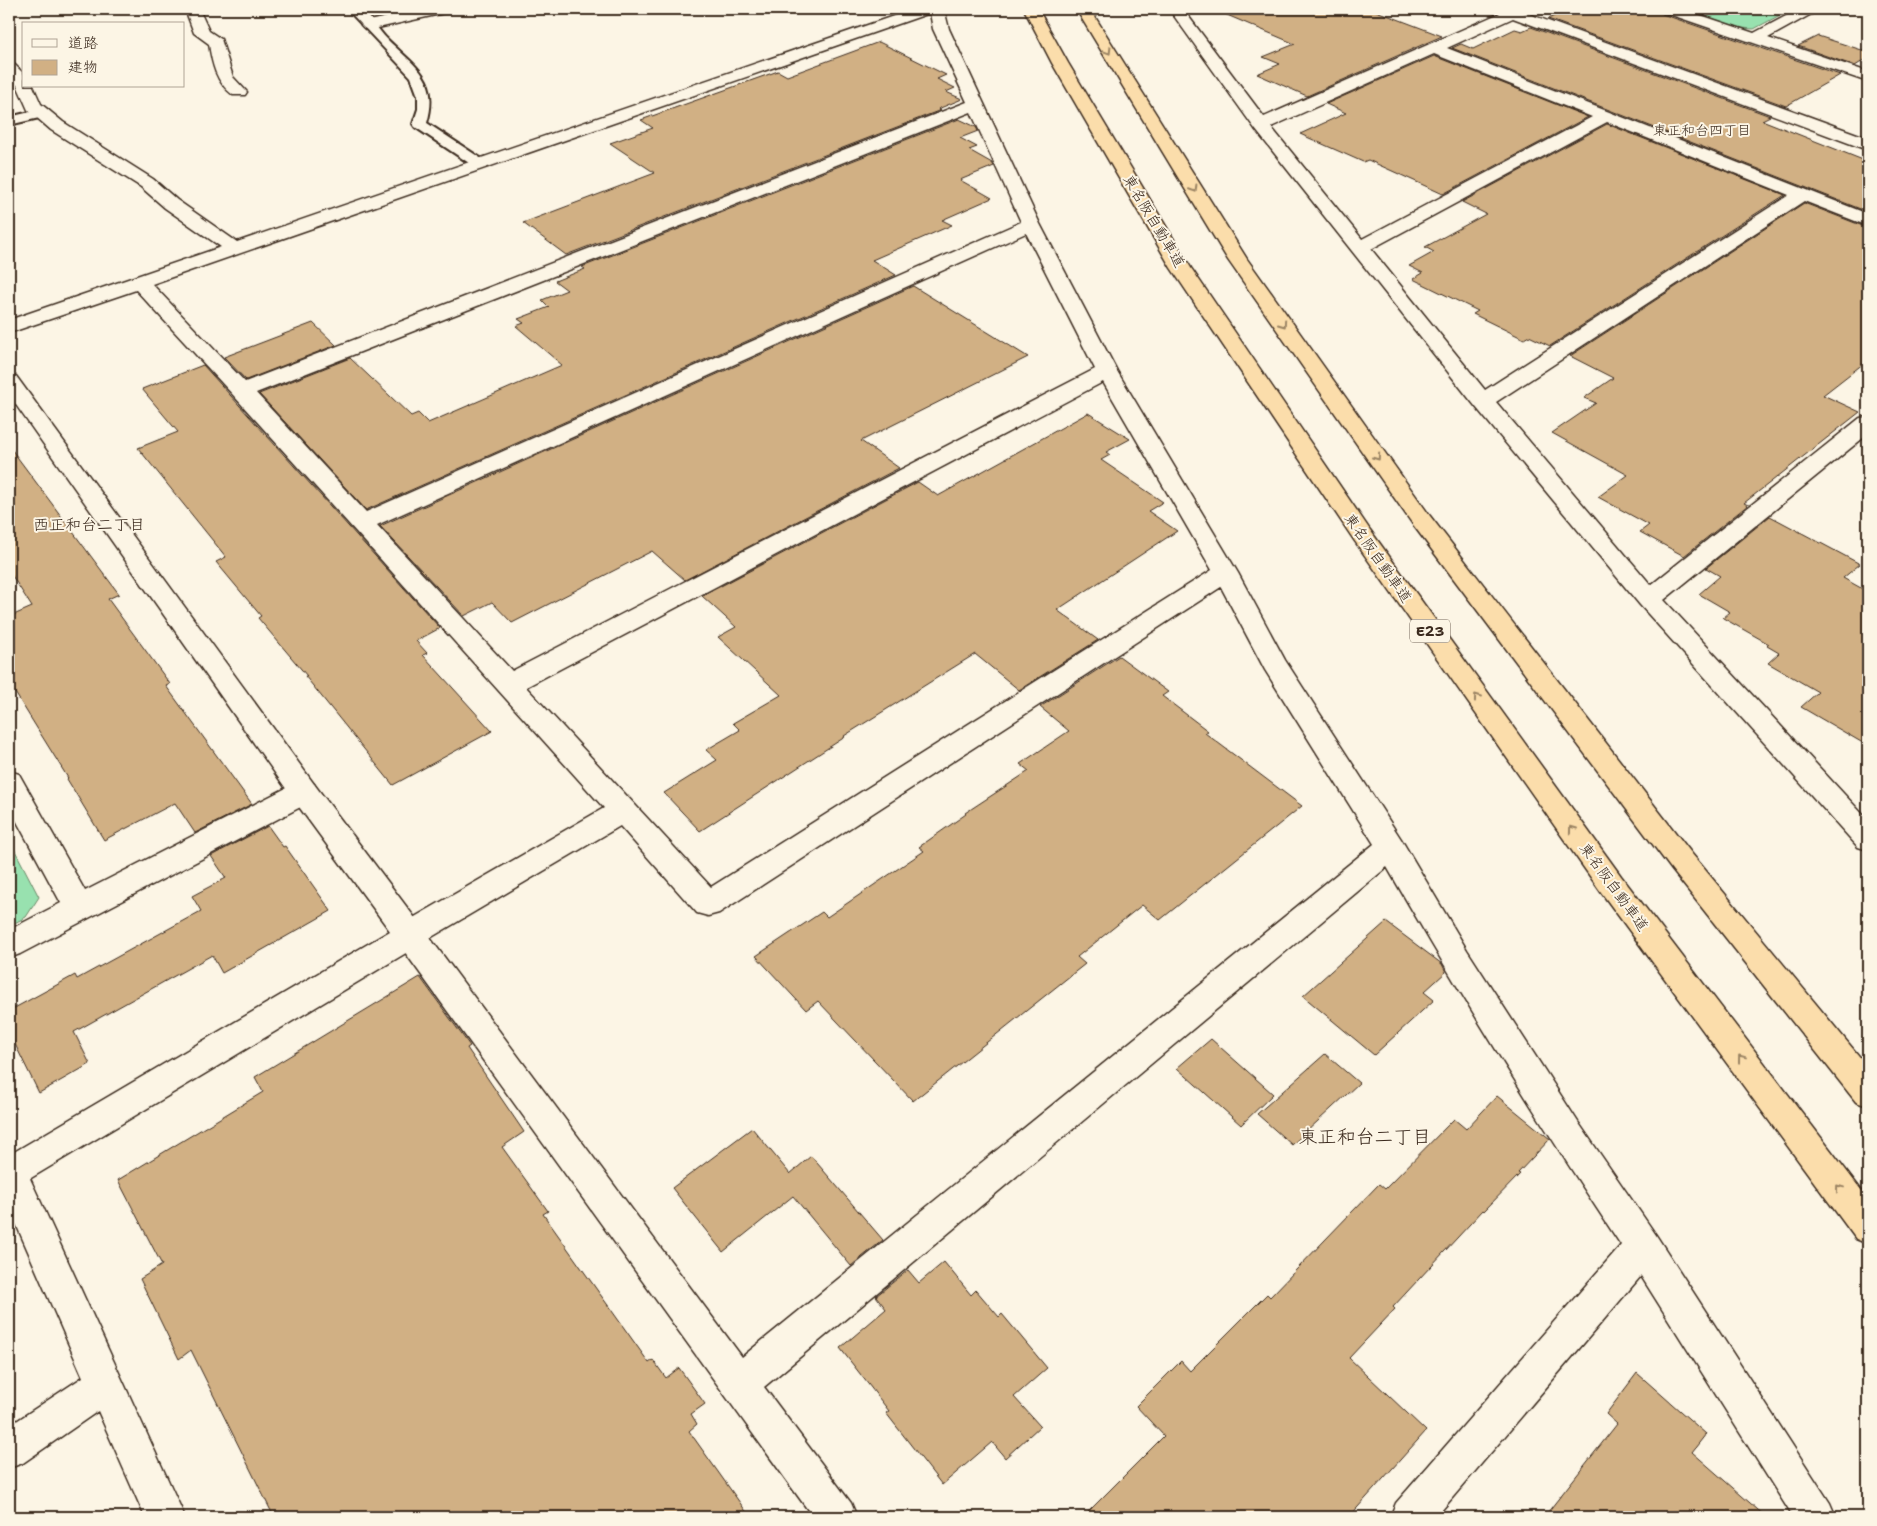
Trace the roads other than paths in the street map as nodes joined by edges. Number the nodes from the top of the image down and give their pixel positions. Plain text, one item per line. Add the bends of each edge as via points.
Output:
1 (192, 9) edge
2 (353, 9) edge
3 (444, 9) edge
4 (928, 9) edge
5 (937, 9) edge
6 (1031, 9) edge
7 (1083, 9) edge
8 (1176, 9) edge
9 (1668, 9) edge
10 (1810, 9) edge
11 (1507, 11) edge
12 (370, 25) junction
13 (1755, 39) junction
14 (1434, 48) junction
15 (9, 68) edge
16 (1868, 77) edge
17 (22, 83) edge
18 (25, 88) edge
19 (239, 92) dead end
20 (975, 105) junction
21 (43, 113) junction
22 (1606, 116) junction
23 (9, 121) edge
24 (1260, 125) junction
25 (1868, 144) edge
26 (480, 164) junction
27 (1803, 194) junction
28 (1868, 220) edge
29 (1031, 224) junction
30 (1359, 248) junction
31 (235, 249) junction
32 (139, 282) junction
33 (9, 327) edge
34 (1107, 371) junction
35 (9, 380) edge
36 (242, 391) junction
37 (1483, 401) junction
38 (1868, 423) edge
39 (362, 523) junction
40 (1226, 573) junction
41 (1649, 599) junction
42 (509, 684) junction
43 (9, 782) edge
44 (304, 792) junction
45 (623, 810) junction
46 (1868, 839) edge
47 (1391, 847) junction
48 (79, 908) junction
49 (410, 934) junction
50 (9, 945) edge
51 (1868, 1091) edge
52 (10, 1172) edge
53 (1868, 1227) edge
54 (1644, 1248) junction
55 (105, 1384) junction
56 (738, 1384) junction
57 (9, 1449) edge
58 (165, 1517) edge
59 (838, 1517) edge
60 (1410, 1517) edge
61 (1816, 1517) edge

1 - 19 street via 202,33 216,42 221,70 230,87
2 - 12 lane
3 - 12 street
4 - 26 street
5 - 20 street via 941,29
53 -> 6 highway, 東名阪自動車道 / E23 via 1611,884 1362,535 1181,268
7 -> 51 highway via 1238,260 1422,521 1682,862
8 - 24 street
9 - 13 street
10 - 13 street
11 - 14 street
11 - 25 street
12 - 26 lane via 420,78 426,93 426,110 420,124
13 - 16 street
14 - 22 street
14 - 24 street
15 - 17 street
18 - 21 street via 34,106
20 - 29 street
20 - 36 street
21 - 23 lane
21 - 31 street via 147,183
22 - 27 street
22 - 30 street
24 - 30 street
26 - 31 street
27 - 28 street
27 - 37 street
29 - 34 street
29 - 39 street
30 - 37 street
31 - 32 street
32 - 33 street
32 - 36 street
34 - 40 street
34 - 42 street
35 - 44 street
36 - 39 street
37 - 41 street
38 - 41 street
39 - 42 street
40 - 45 street via 708,904
40 - 47 street via 1274,664
41 - 46 street
42 - 45 street
43 - 48 street
44 - 48 street
44 - 49 street
45 - 49 street
47 - 54 street via 1456,959 1566,1133
47 - 56 street
48 - 50 street
49 - 52 street
49 - 56 street
52 - 55 street
54 - 60 street
54 - 61 street
55 - 57 street
55 - 58 street
56 - 59 street

